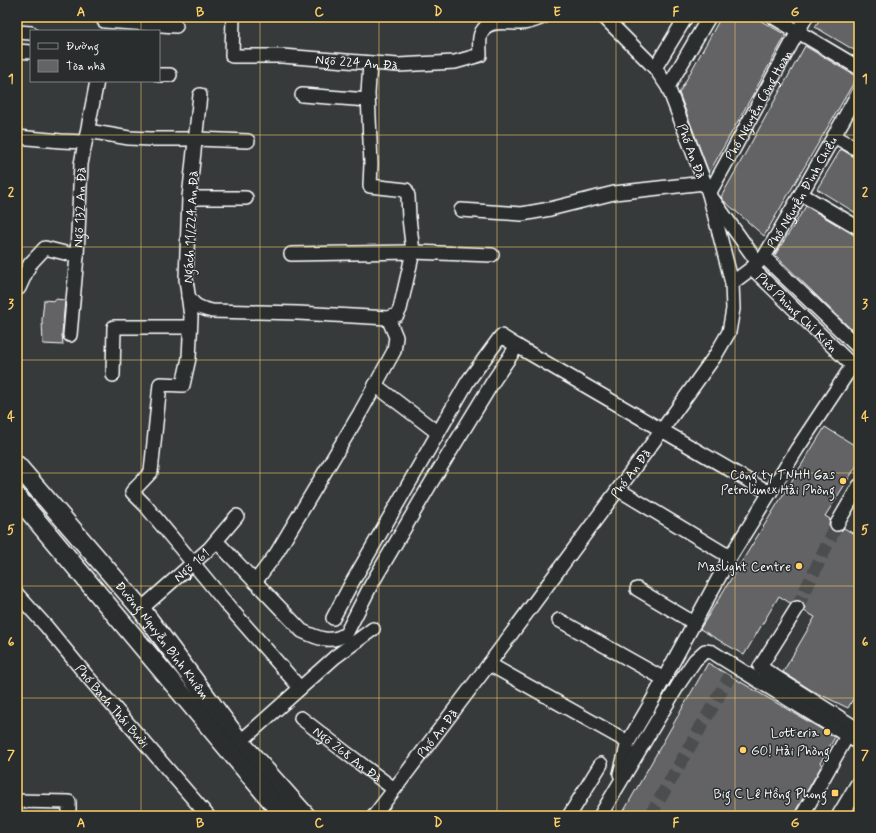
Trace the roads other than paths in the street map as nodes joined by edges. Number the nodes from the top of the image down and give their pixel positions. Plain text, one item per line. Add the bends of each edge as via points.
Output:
1 (233, 17) edge
2 (543, 17) edge
3 (604, 17) edge
4 (686, 17) edge
5 (709, 17) edge
6 (773, 17) edge
7 (806, 17) edge
8 (103, 23) edge
9 (176, 26) dead end
10 (17, 32) edge
11 (797, 32) junction
12 (30, 33) edge
13 (17, 51) edge
14 (30, 52) edge
15 (370, 63) junction
16 (655, 68) junction
17 (859, 68) edge
18 (97, 82) edge
19 (668, 87) junction
20 (859, 92) edge
21 (200, 95) dead end
22 (302, 95) dead end
23 (368, 100) junction
24 (87, 136) junction
25 (834, 136) junction
26 (17, 137) edge
27 (196, 139) junction
28 (248, 142) dead end
29 (859, 150) edge
30 (706, 188) junction
31 (801, 194) junction
32 (189, 198) junction
33 (246, 198) dead end
34 (461, 210) dead end
35 (859, 228) edge
36 (413, 252) junction
37 (291, 254) dead end
38 (492, 255) dead end
39 (77, 256) junction
40 (758, 263) junction
41 (732, 283) junction
42 (19, 288) dead end
43 (188, 296) junction
44 (388, 318) junction
45 (190, 327) junction
46 (70, 335) dead end
47 (517, 346) junction
48 (859, 348) edge
49 (856, 369) edge
50 (113, 376) dead end
51 (375, 385) junction
52 (662, 430) junction
53 (438, 432) junction
54 (17, 465) edge
55 (859, 486) edge
56 (619, 490) junction
57 (770, 493) junction
58 (17, 497) edge
59 (237, 516) dead end
60 (837, 524) tunnel mouth
61 (221, 546) dead end
62 (730, 557) junction
63 (193, 563) junction
64 (255, 582) junction
65 (637, 589) dead end
66 (17, 594) edge
67 (797, 608) tunnel mouth
68 (141, 609) junction
69 (333, 618) dead end
70 (559, 620) dead end
71 (694, 623) junction
72 (373, 628) dead end
73 (489, 664) junction
74 (664, 679) junction
75 (300, 688) junction
76 (301, 718) dead end
77 (859, 730) edge
78 (847, 736) junction
79 (240, 742) junction
80 (628, 742) junction
81 (859, 743) edge
82 (601, 764) dead end
83 (859, 784) edge
84 (394, 789) junction
85 (616, 790) junction
86 (17, 801) edge
87 (69, 816) edge
88 (208, 816) edge
89 (284, 816) edge
90 (306, 816) edge
91 (374, 816) edge
92 (569, 816) edge
93 (600, 816) edge
94 (802, 816) edge
95 (840, 816) edge

1 - 15 street, Ngõ 224 An Đà via 232,56 282,56
2 - 15 street, Ngõ 224 An Đà via 521,23 496,22 488,25 480,36 480,55 455,62 398,65
3 - 16 street
4 - 16 street
5 - 19 street
6 - 11 street
7 - 11 street, Phố Nguyễn Công Hoan
8 - 9 street
10 - 12 street
11 - 17 street
11 - 30 street, Phố Nguyễn Công Hoan
13 - 14 street
15 - 23 street
16 - 19 street, Phố An Đà
18 - 24 street, Ngõ 132 An Đà
19 - 30 street, Phố An Đà
20 - 25 street, Phố Nguyễn Đình Chiểu
21 - 27 street, Ngách 11/224 An Đà
22 - 23 street
23 - 36 street via 370,186 406,190
24 - 26 street via 61,141
24 - 27 street
24 - 39 street, Ngõ 132 An Đà via 81,164
25 - 29 street
25 - 31 street, Phố Nguyễn Đình Chiểu
27 - 28 street
27 - 32 street, Ngách 11/224 An Đà
30 - 34 street via 614,193 522,214
30 - 40 street
30 - 41 street, Phố An Đà
31 - 35 street
31 - 40 street, Phố Nguyễn Đình Chiểu
32 - 33 street
32 - 43 street, Ngách 11/224 An Đà via 186,279
36 - 37 street
36 - 38 street
36 - 44 street via 400,309 397,315
39 - 42 street via 45,248 30,264
39 - 46 street, Ngõ 132 An Đà
40 - 41 street, Phố Nguyễn Đình Chiểu
40 - 48 street, Phố Phùng Chí Kiên
40 - 49 street, Phố Phùng Chí Kiên
41 - 52 street, Phố An Đà via 733,308 729,332
43 - 44 street via 193,304 201,309 212,311
43 - 45 street, Ngách 11/224 An Đà
44 - 51 street via 396,337 394,351
45 - 50 street via 114,327
45 - 63 street, Ngách 11/224 An Đà via 189,358 183,385 160,384 152,472 132,492 146,505
47 - 52 street
47 - 53 street via 501,336 468,381
47 - 64 street via 431,483 371,585 346,634 327,639 302,631
49 - 57 street via 797,449
51 - 53 street
51 - 64 street via 276,554
52 - 56 street, Phố An Đà
52 - 57 street
53 - 69 street
54 - 68 highway, Đường Nguyễn Bỉnh Khiêm
55 - 60 street
56 - 62 street
56 - 73 street, Phố An Đà
57 - 62 street
58 - 89 highway, Đường Nguyễn Bỉnh Khiêm
59 - 63 street, Ngõ 161 via 210,548
61 - 64 street
62 - 71 street
63 - 68 street, Ngõ 161
63 - 75 street
65 - 71 street
66 - 88 street, Phố Bạch Thái Bưởi
67 - 77 street via 760,667
68 - 79 highway, Đường Nguyễn Bỉnh Khiêm
70 - 74 street
71 - 74 street
72 - 75 street
73 - 80 street
73 - 84 street, Phố An Đà
74 - 80 street
75 - 79 street
76 - 84 street, Ngõ 268 An Đà
78 - 81 street
78 - 85 street via 733,671 712,652 705,652 693,663 680,682
78 - 94 street
79 - 90 highway, Đường Nguyễn Bỉnh Khiêm
80 - 85 street
82 - 92 street
83 - 95 main road
84 - 91 street, Phố An Đà
85 - 93 street
86 - 87 street via 69,802

